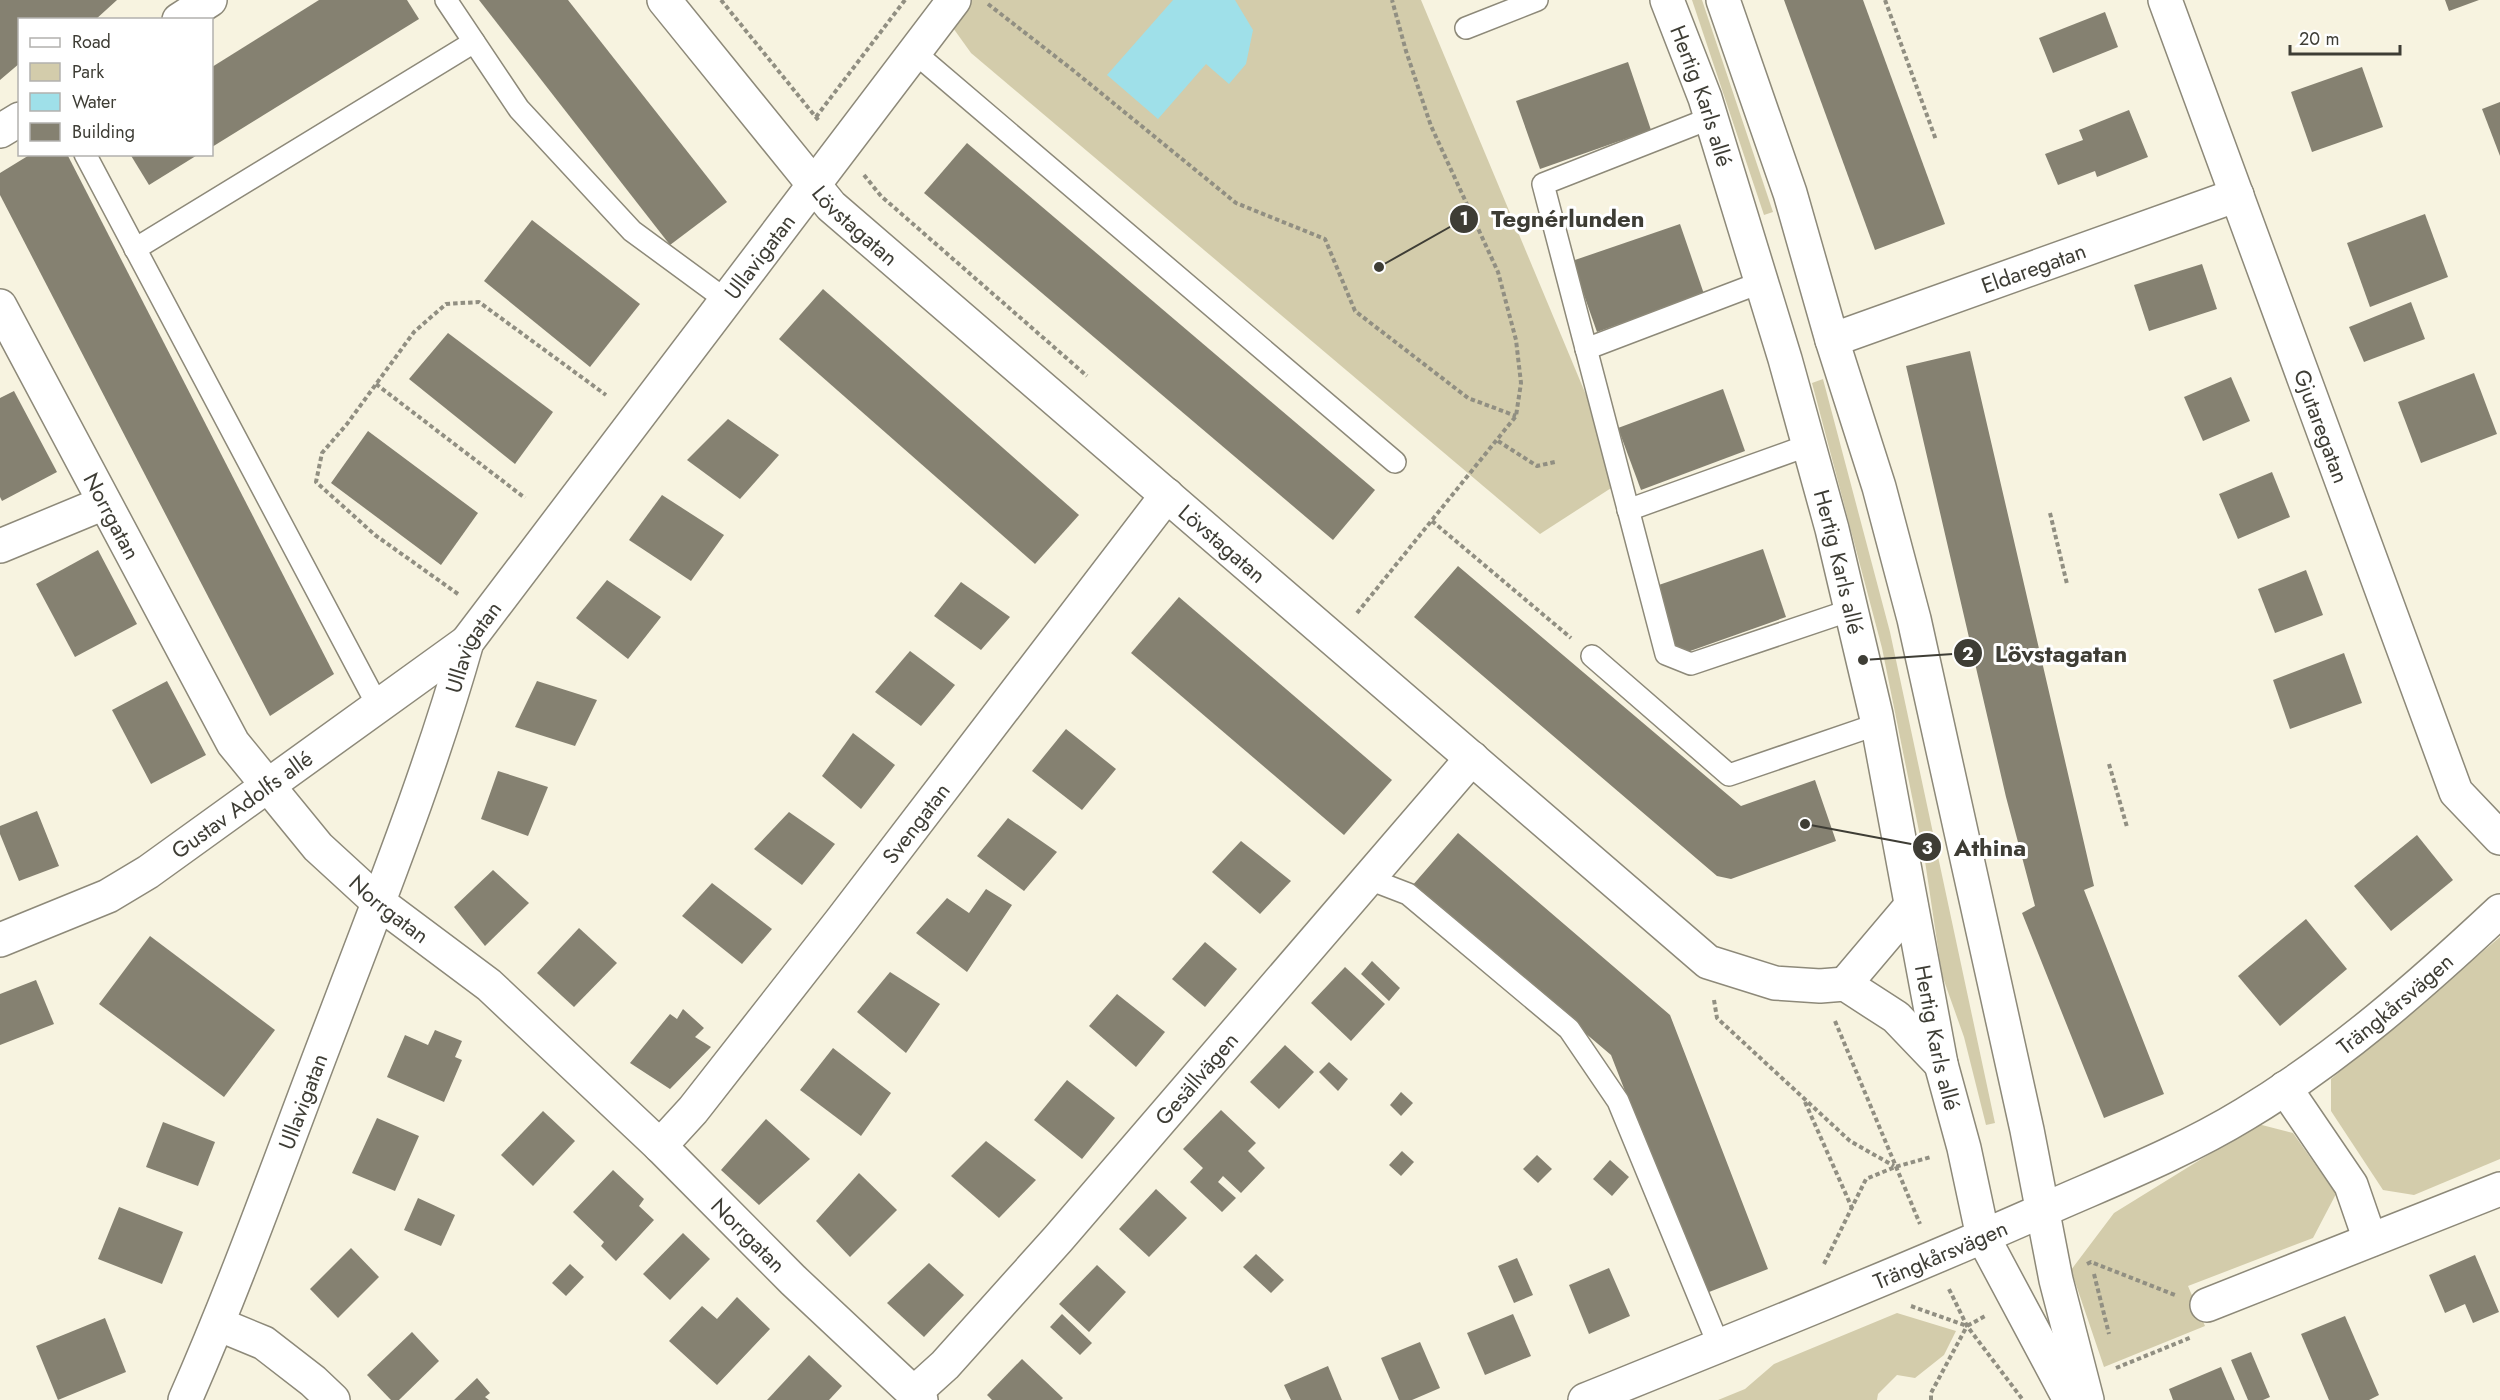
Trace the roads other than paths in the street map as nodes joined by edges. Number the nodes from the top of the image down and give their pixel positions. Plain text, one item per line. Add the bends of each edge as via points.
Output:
1 (210, 0) edge
2 (446, 0) edge
3 (664, 0) edge
4 (954, 0) edge
5 (1537, 0) edge
6 (1667, 0) edge
7 (1723, 0) edge
8 (2165, 0) edge
9 (182, 18) edge
10 (1466, 28) dead end
11 (474, 42) junction
12 (914, 52) junction
13 (1711, 118) junction
14 (18, 120) edge
15 (0, 131) edge
16 (86, 156) edge
17 (814, 184) junction
18 (2237, 195) junction
19 (135, 249) junction
20 (1762, 282) junction
21 (726, 300) junction
22 (0, 306) edge
23 (1832, 340) junction
24 (1586, 349) junction
25 (1785, 359) junction
26 (1809, 445) junction
27 (1395, 462) dead end
28 (1167, 495) junction
29 (104, 503) junction
30 (1628, 510) junction
31 (0, 546) edge
32 (1851, 610) junction
33 (467, 642) junction
34 (1592, 656) road end
35 (378, 706) junction
36 (1878, 724) junction
37 (1472, 758) junction
38 (265, 786) junction
39 (2500, 838) edge
40 (1369, 879) junction
41 (378, 902) junction
42 (1911, 906) junction
43 (2500, 911) edge
44 (0, 940) edge
45 (1832, 985) junction
46 (1941, 1064) junction
47 (2285, 1088) junction
48 (660, 1146) junction
49 (2500, 1189) edge
50 (2043, 1210) junction
51 (1983, 1237) junction
52 (2370, 1240) junction
53 (2206, 1305) road end
54 (218, 1324) junction
55 (1719, 1346) junction
56 (918, 1396) edge
57 (185, 1400) edge
58 (333, 1400) edge
59 (1585, 1400) edge
60 (2070, 1400) edge
61 (2086, 1400) edge

1 - 9 street
2 - 11 lane
3 - 17 street, Lövstagatan
4 - 12 street, Ullavigatan
5 - 10 lane
6 - 13 street, Hertig Karls allé
7 - 23 street via 1790,193
8 - 18 street, Gjutaregatan
11 - 19 lane
11 - 21 lane via 519,109 632,231
12 - 17 street, Ullavigatan
12 - 27 lane
13 - 20 street, Hertig Karls allé
13 - 24 lane via 1543,184
14 - 15 street
16 - 19 lane
17 - 21 street, Ullavigatan
17 - 28 street, Lövstagatan via 831,206
18 - 23 street, Eldaregatan
18 - 39 street, Gjutaregatan via 2456,792
19 - 35 lane
20 - 24 lane
20 - 25 street, Hertig Karls allé
21 - 33 street, Ullavigatan
22 - 29 street, Norrgatan
23 - 25 street, Eldaregatan
23 - 50 street via 1879,487 1914,619
24 - 30 lane
25 - 26 street, Hertig Karls allé
26 - 30 lane
26 - 32 street, Hertig Karls allé
28 - 37 street, Lövstagatan
28 - 48 street, Svengatan via 841,921 693,1110
29 - 31 street
29 - 38 street, Norrgatan via 232,743
30 - 32 lane via 1666,654 1691,664
32 - 36 street, Hertig Karls allé
33 - 35 street, Gustav Adolfs allé
33 - 41 street, Ullavigatan via 452,698
34 - 36 lane via 1730,775
35 - 38 street, Gustav Adolfs allé
36 - 42 street, Hertig Karls allé
37 - 40 street, Gesällvägen
37 - 45 street, Lövstagatan via 1708,962 1775,983
38 - 41 street, Norrgatan via 318,847
38 - 44 street, Gustav Adolfs allé via 148,872 108,896
40 - 55 lane via 1408,894 1569,1029 1618,1101
40 - 56 street, Gesällvägen
41 - 48 street, Norrgatan via 489,985
41 - 54 street, Ullavigatan
42 - 45 street
42 - 46 street, Hertig Karls allé
43 - 47 street, Trängkårsvägen via 2372,1024
45 - 46 street, Lövstagatan via 1896,1017
46 - 51 street, Hertig Karls allé
47 - 50 street, Trängkårsvägen via 2178,1150
47 - 52 street via 2351,1185
48 - 56 street, Norrgatan via 793,1280
49 - 52 street
50 - 51 street, Trängkårsvägen
50 - 61 street
51 - 55 street, Trängkårsvägen
51 - 60 street, Hertig Karls allé
52 - 53 street
54 - 57 street, Ullavigatan
54 - 58 street via 264,1343
55 - 59 street, Trängkårsvägen

